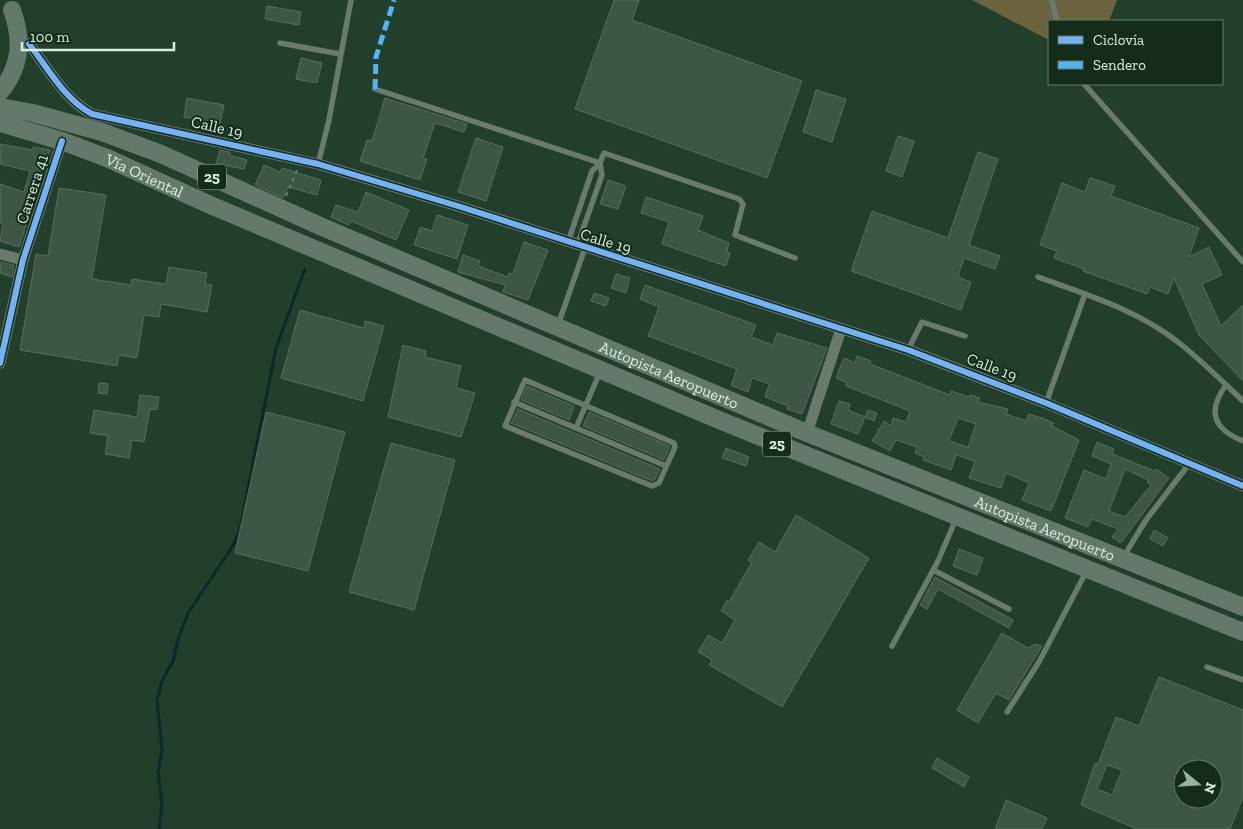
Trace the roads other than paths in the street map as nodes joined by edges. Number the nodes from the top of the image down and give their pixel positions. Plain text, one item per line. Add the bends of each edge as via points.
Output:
1 (352, 0) edge
2 (1052, 0) edge
3 (10, 5) edge
4 (1056, 20) edge
5 (280, 43) dead end
6 (29, 44) junction
7 (340, 54) junction
8 (1085, 85) edge
9 (375, 89) dead end
10 (0, 92) edge
11 (0, 106) edge
12 (0, 123) edge
13 (102, 132) junction
14 (62, 141) junction
15 (600, 163) junction
16 (318, 164) junction
17 (576, 246) junction
18 (314, 248) joint
19 (0, 254) edge
20 (796, 258) dead end
21 (23, 260) junction
22 (1243, 262) edge
23 (1038, 277) dead end
24 (1085, 294) junction
25 (557, 327) junction
26 (841, 329) junction
27 (965, 336) dead end
28 (908, 350) junction
29 (0, 363) edge
30 (601, 370) junction
31 (1226, 385) junction
32 (1243, 400) edge
33 (514, 402) junction
34 (1046, 404) junction
35 (585, 406) junction
36 (576, 428) junction
37 (807, 434) junction
38 (1243, 441) edge
39 (1190, 463) junction
40 (666, 466) junction
41 (1243, 486) edge
42 (956, 517) junction
43 (1123, 558) junction
44 (933, 570) junction
45 (1087, 570) junction
46 (1243, 608) edge
47 (1009, 609) dead end
48 (1243, 632) edge
49 (892, 646) dead end
50 (1207, 667) dead end
51 (1243, 680) edge
52 (1007, 712) dead end

1 - 7 lane
2 - 4 lane
3 - 6 street
3 - 10 highway via 18,27 18,56 14,70
5 - 7 lane
6 - 13 street via 44,76 66,103
6 - 16 street, Calle 19 via 62,89 92,114
7 - 16 lane via 330,120
8 - 22 lane
9 - 15 lane
11 - 13 highway, Vía Oriental / 25
12 - 14 highway, Vía Oriental / 25
13 - 25 highway, Autopista Aeropuerto / 25 via 161,154
14 - 18 highway, Vía Oriental / 25
14 - 21 street, Carrera 41
15 - 17 lane via 602,175
15 - 17 lane via 592,171
15 - 20 lane via 604,153 739,199 743,204 735,235
16 - 17 street, Calle 19
17 - 25 lane
17 - 26 street, Calle 19
18 - 30 highway, Autopista Aeropuerto / 25
19 - 21 street
21 - 29 street, Carrera 41
23 - 24 lane
24 - 31 lane via 1120,307 1164,332
24 - 34 lane
25 - 37 highway, Autopista Aeropuerto / 25
26 - 28 street, Calle 19
26 - 37 street
27 - 28 lane via 922,322
28 - 34 street, Calle 19
30 - 35 lane
30 - 42 highway, Autopista Aeropuerto / 25
31 - 32 lane
31 - 38 lane via 1214,406 1216,417 1220,427
33 - 35 lane via 525,380
33 - 36 lane
33 - 40 lane via 505,426 652,486 659,483
34 - 39 street, Calle 19
35 - 36 lane
35 - 40 lane via 674,443
36 - 40 lane
37 - 43 highway, Autopista Aeropuerto / 25
39 - 41 street, Calle 19
39 - 43 lane via 1146,520
42 - 44 lane
42 - 45 highway, Autopista Aeropuerto / 25
43 - 46 highway, Autopista Aeropuerto / 25
44 - 47 lane
44 - 49 lane
45 - 48 highway, Autopista Aeropuerto / 25
45 - 52 lane via 1039,662
50 - 51 lane

